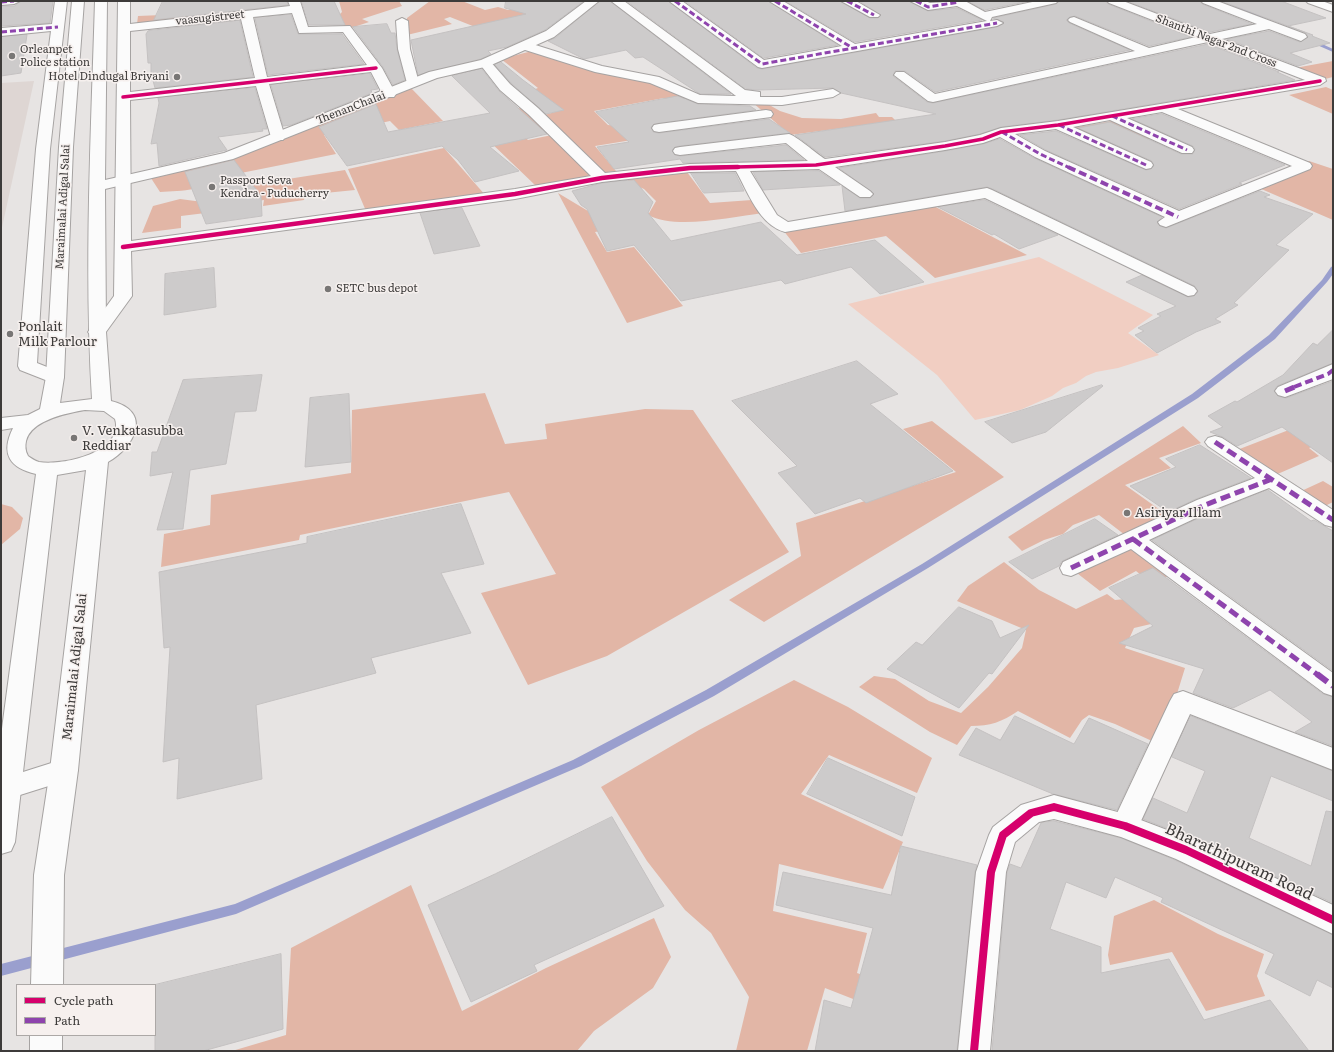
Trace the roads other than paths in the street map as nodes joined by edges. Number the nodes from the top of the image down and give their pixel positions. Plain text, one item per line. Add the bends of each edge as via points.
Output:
1 (14, 1) edge
2 (61, 1) edge
3 (78, 1) edge
4 (101, 1) edge
5 (124, 1) edge
6 (592, 1) edge
7 (617, 1) edge
8 (675, 1) edge
9 (775, 1) edge
10 (847, 1) edge
11 (916, 1) edge
12 (1052, 1) edge
13 (1113, 1) edge
14 (1207, 1) edge
15 (1312, 1) edge
16 (1, 2) edge
17 (295, 5) edge
18 (1333, 9) edge
19 (246, 14) junction
20 (874, 15) dead end
21 (983, 16) junction
22 (1074, 20) dead end
23 (402, 21) dead end
24 (1270, 25) junction
25 (124, 28) junction
26 (1, 32) edge
27 (58, 32) junction
28 (75, 35) junction
29 (1301, 37) dead end
30 (1210, 39) junction
31 (526, 46) junction
32 (851, 47) junction
33 (1146, 51) junction
34 (485, 63) junction
35 (72, 66) junction
36 (53, 68) junction
37 (376, 68) junction
38 (900, 75) dead end
39 (262, 80) junction
40 (413, 83) junction
41 (817, 89) dead end
42 (833, 93) dead end
43 (388, 94) junction
44 (123, 97) junction
45 (1164, 108) junction
46 (766, 114) dead end
47 (1112, 116) junction
48 (1058, 125) junction
49 (1001, 132) junction
50 (278, 137) junction
51 (66, 147) junction
52 (43, 149) junction
53 (1187, 150) dead end
54 (680, 151) junction
55 (823, 164) junction
56 (1146, 166) dead end
57 (690, 168) junction
58 (741, 168) junction
59 (602, 178) junction
60 (122, 181) junction
61 (97, 186) junction
62 (865, 194) dead end
63 (123, 247) junction
64 (1188, 291) dead end
65 (97, 332) junction
66 (1333, 370) edge
67 (55, 377) junction
68 (1285, 391) dead end
69 (102, 405) junction
70 (41, 416) junction
71 (1, 424) edge
72 (1215, 442) dead end
73 (8, 456) edge
74 (98, 458) junction
75 (47, 470) junction
76 (1272, 478) junction
77 (1333, 520) edge
78 (1133, 539) junction
79 (1071, 568) dead end
80 (1333, 686) edge
81 (1333, 759) edge
82 (64, 770) junction
83 (4, 789) edge
84 (1125, 826) junction
85 (1, 842) edge
86 (1333, 920) edge
87 (47, 984) edge
88 (46, 1036) edge
89 (46, 1051) edge
90 (974, 1051) edge

1 - 16 street
2 - 27 street
3 - 28 street, Maraimalai Adigal Salai
4 - 61 street
5 - 25 street
6 - 31 street, ThenanChalai via 550,34
7 - 41 street via 742,94 771,95
8 - 32 street via 762,64
9 - 32 street
10 - 20 street
11 - 21 street via 928,7 959,2
12 - 21 street
13 - 30 street, Shanthi Nagar 2nd Cross
14 - 24 street
15 - 18 street
17 - 19 street, vaasugistreet
17 - 37 street via 303,31 346,28 360,43
19 - 25 street, vaasugistreet
19 - 39 street
21 - 32 street via 998,22
22 - 33 street
23 - 40 street via 404,49
24 - 29 street
24 - 30 street
25 - 44 street
26 - 27 street
27 - 28 street
27 - 36 street
28 - 35 street, Maraimalai Adigal Salai
30 - 33 street
30 - 45 street, Shanthi Nagar 2nd Cross via 1320,81
31 - 34 street, ThenanChalai
31 - 42 street via 599,69 654,80 698,99 782,101
33 - 38 street via 933,98
34 - 40 street, ThenanChalai via 433,75
34 - 59 street via 505,87
35 - 36 street
35 - 51 street, Maraimalai Adigal Salai
36 - 52 street
37 - 39 street
37 - 43 street
39 - 44 street
39 - 50 street
40 - 43 street, ThenanChalai
43 - 50 street, ThenanChalai
44 - 60 street
45 - 47 street
45 - 49 street via 1305,166 1172,220
46 - 54 street via 659,128
47 - 48 street
47 - 53 street
48 - 49 street
48 - 56 street
49 - 55 street via 944,146
50 - 60 street, ThenanChalai via 228,156
51 - 52 street
51 - 67 street, Maraimalai Adigal Salai
52 - 67 street via 27,366
54 - 55 street via 789,138 800,149
54 - 57 street
55 - 58 street
55 - 62 street
57 - 58 street
57 - 59 street
58 - 64 street via 771,218 785,227 987,193
59 - 63 street via 515,194
60 - 61 street, ThenanChalai
60 - 63 street
61 - 65 street
63 - 65 street via 123,296
65 - 69 street
66 - 68 street
67 - 70 street, Maraimalai Adigal Salai
69 - 70 street via 73,406
69 - 74 street via 123,414 127,422 127,431 112,450
70 - 71 street
70 - 73 street via 22,429 15,438
72 - 76 street
73 - 75 street via 32,468
74 - 75 street via 73,467
74 - 82 street, Maraimalai Adigal Salai
75 - 83 street
76 - 77 street
76 - 78 street via 1205,505
78 - 79 street
78 - 80 street
81 - 84 street via 1183,701
82 - 83 street
82 - 87 street, Maraimalai Adigal Salai via 49,875
83 - 85 street
84 - 86 street, Bharathipuram Road via 1186,850
84 - 90 street, Bharathipuram Road via 1054,807 1031,813 1004,836 991,872
88 - 89 street

